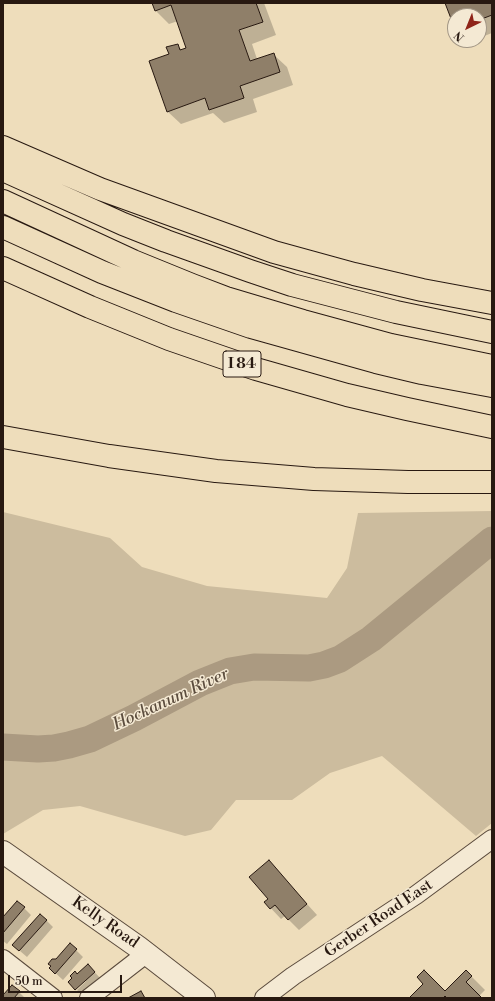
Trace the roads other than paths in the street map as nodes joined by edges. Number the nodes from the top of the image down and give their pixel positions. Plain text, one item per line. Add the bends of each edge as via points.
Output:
1 (3, 147) edge
2 (3, 170) edge
3 (3, 201) edge
4 (3, 227) edge
5 (3, 268) edge
6 (492, 303) edge
7 (492, 332) edge
8 (492, 366) edge
9 (492, 386) edge
10 (492, 427) edge
11 (3, 437) edge
12 (489, 482) edge
13 (492, 839) edge
14 (4, 854) edge
15 (147, 953) junction
16 (3, 959) edge
17 (53, 998) edge
18 (90, 998) edge
19 (204, 998) edge
20 (264, 998) edge

1 - 6 highway via 100,189 274,252 422,290
2 - 7 highway via 123,224 250,272 396,312
3 - 8 highway via 133,261 226,298 391,345
4 - 9 highway via 121,280 251,327 376,362
5 - 10 highway, I 84 via 134,326 250,367 407,409
11 - 12 highway via 109,456 216,470 314,478
13 - 20 street, Gerber Road East via 416,895
14 - 15 street, Kelly Road
15 - 18 street
15 - 19 street, Kelly Road
16 - 17 street

